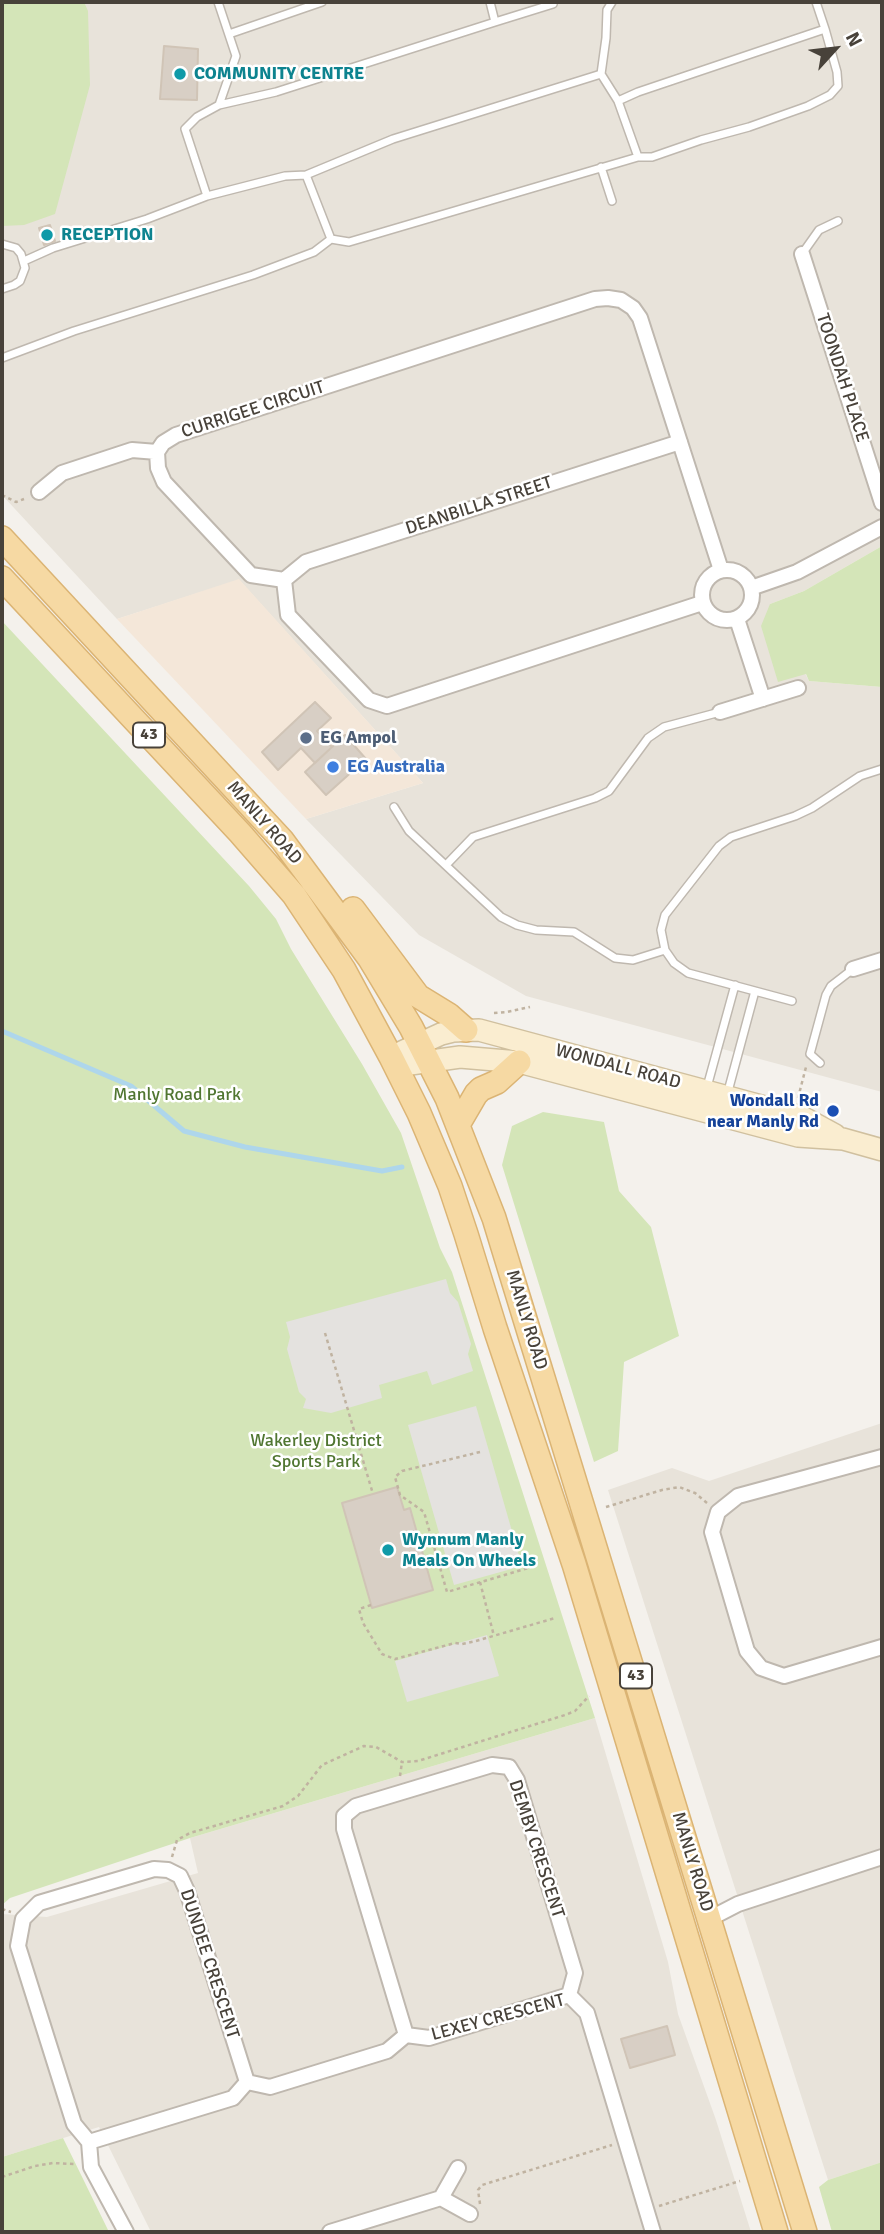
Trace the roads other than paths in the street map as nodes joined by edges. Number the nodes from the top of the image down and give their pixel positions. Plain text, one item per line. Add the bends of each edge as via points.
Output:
1 (218, 2) edge
2 (321, 2) edge
3 (490, 2) edge
4 (552, 2) edge
5 (612, 2) edge
6 (816, 2) edge
7 (495, 22) junction
8 (825, 29) junction
9 (229, 34) junction
10 (601, 74) junction
11 (618, 101) junction
12 (219, 105) junction
13 (638, 157) junction
14 (601, 167) junction
15 (306, 175) junction
16 (207, 196) junction
17 (612, 201) dead end
18 (838, 221) dead end
19 (331, 239) junction
20 (2, 244) edge
21 (802, 254) joint
22 (24, 261) junction
23 (2, 289) edge
24 (2, 358) edge
25 (680, 442) junction
26 (158, 452) junction
27 (40, 492) road end
28 (882, 503) edge
29 (882, 527) edge
30 (2, 538) edge
31 (721, 570) junction
32 (2, 578) edge
33 (284, 580) junction
34 (751, 588) junction
35 (702, 603) junction
36 (737, 619) junction
37 (799, 688) dead end
38 (763, 699) junction
39 (720, 712) joint
40 (882, 769) edge
41 (394, 807) dead end
42 (282, 840) junction
43 (447, 864) junction
44 (665, 950) junction
45 (882, 960) edge
46 (853, 969) joint
47 (735, 985) junction
48 (755, 991) junction
49 (792, 1001) dead end
50 (466, 1030) junction
51 (424, 1052) junction
52 (394, 1062) junction
53 (519, 1062) junction
54 (820, 1063) dead end
55 (705, 1091) junction
56 (727, 1097) junction
57 (458, 1123) junction
58 (843, 1139) junction
59 (882, 1150) edge
60 (882, 1457) edge
61 (882, 1647) edge
62 (882, 1857) edge
63 (709, 1919) junction
64 (569, 1995) junction
65 (406, 2035) junction
66 (247, 2082) junction
67 (89, 2142) junction
68 (458, 2168) dead end
69 (441, 2198) junction
70 (470, 2214) road end
71 (126, 2232) edge
72 (330, 2232) edge
73 (653, 2232) edge
74 (776, 2232) edge
75 (805, 2232) edge

1 - 9 lane
2 - 9 lane
3 - 7 lane
4 - 7 lane
5 - 10 lane via 607,10
6 - 8 lane
7 - 12 lane via 276,92
8 - 11 lane
8 - 13 lane via 838,86 830,95 749,127 652,157
9 - 12 lane via 236,56
10 - 11 lane
10 - 15 lane via 393,139
11 - 13 lane
12 - 16 lane via 186,129
13 - 14 lane
14 - 17 lane
14 - 19 lane via 349,242
15 - 16 lane
15 - 19 lane
16 - 22 lane
18 - 21 lane via 819,230
19 - 24 lane via 314,252 253,275
20 - 22 lane via 16,248
21 - 28 street, TOONDAH PLACE
22 - 23 lane via 20,281
25 - 26 street, CURRIGEE CIRCUIT via 640,318 621,300 608,298 176,435
25 - 31 street, CURRIGEE CIRCUIT
25 - 33 street, DEANBILLA STREET via 306,562
26 - 27 street via 132,450 62,473
26 - 33 street via 164,482 251,575
29 - 34 street via 797,572
30 - 42 main road, MANLY ROAD / 43
31 - 34 street via 740,573
31 - 35 street via 705,581
32 - 52 main road, MANLY ROAD / 43 via 294,895 344,970
33 - 35 street via 288,615 369,701 387,706
34 - 36 street via 751,604
35 - 36 street via 716,619
36 - 38 street
37 - 38 street
38 - 39 street
39 - 43 lane via 664,727 648,738 609,791 473,837
40 - 44 lane via 860,776 812,808 731,837 719,846 665,915 661,930
41 - 43 lane via 409,831
42 - 50 main road via 303,849 319,864 418,996
42 - 51 main road, MANLY ROAD / 43 via 370,959
43 - 44 lane via 501,917 517,925 574,932 615,958 633,960
44 - 47 lane via 688,973
45 - 46 street
46 - 54 lane via 826,995 810,1054
47 - 48 lane
47 - 55 lane
48 - 49 lane
48 - 56 lane
50 - 51 main road, WONDALL ROAD via 441,1034
50 - 55 main road, WONDALL ROAD via 492,1033
51 - 52 main road, WONDALL ROAD
51 - 53 main road, WONDALL ROAD
51 - 57 main road, MANLY ROAD / 43
52 - 74 main road, MANLY ROAD / 43 via 450,1186 574,1564
53 - 57 main road via 475,1094
53 - 58 main road, WONDALL ROAD via 798,1136
55 - 56 main road, WONDALL ROAD
56 - 58 main road, WONDALL ROAD via 802,1117
57 - 63 main road, MANLY ROAD / 43 via 494,1218
58 - 59 main road, WONDALL ROAD
60 - 61 street via 738,1496 718,1512 712,1532 747,1651 761,1668 784,1676
62 - 63 street via 738,1904
63 - 75 main road, MANLY ROAD / 43
64 - 65 street, LEXEY CRESCENT via 429,2038
64 - 65 street, DEMBY CRESCENT via 575,1973 517,1780 509,1767 492,1765 356,1806 344,1816 344,1829
64 - 73 street, LEXEY CRESCENT via 587,2013
65 - 66 street, LEXEY CRESCENT via 387,2051 270,2087
66 - 67 street via 233,2098
66 - 67 street, DUNDEE CRESCENT via 180,1876 154,1869 39,1903 23,1919 18,1946 74,2124
67 - 71 street via 91,2167
68 - 69 street
69 - 70 street
69 - 72 street

